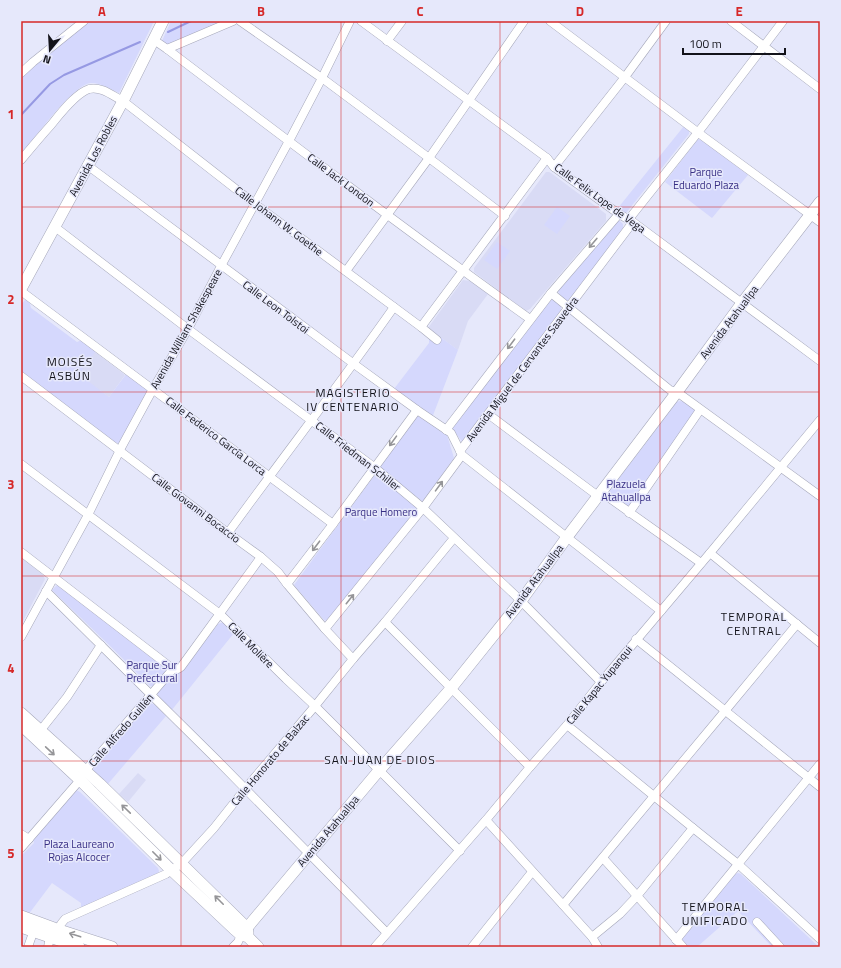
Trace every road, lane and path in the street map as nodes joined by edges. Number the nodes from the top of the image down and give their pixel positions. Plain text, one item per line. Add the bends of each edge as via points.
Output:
1 (84, 21) edge
2 (163, 21) edge
3 (233, 21) edge
4 (240, 21) edge
5 (350, 21) edge
6 (361, 21) edge
7 (402, 21) edge
8 (524, 21) edge
9 (550, 21) edge
10 (666, 21) edge
11 (731, 21) edge
12 (783, 21) edge
13 (154, 40) junction
14 (388, 41) junction
15 (764, 46) junction
16 (167, 49) junction
17 (21, 73) edge
18 (625, 77) junction
19 (322, 78) junction
20 (820, 89) edge
21 (123, 101) junction
22 (469, 101) junction
23 (698, 132) junction
24 (289, 141) junction
25 (429, 158) junction
26 (547, 158) junction
27 (21, 160) edge
28 (87, 165) junction
29 (554, 167) junction
30 (820, 202) edge
31 (255, 204) junction
32 (388, 214) junction
33 (619, 214) junction
34 (810, 215) junction
35 (505, 216) junction
36 (631, 220) junction
37 (820, 222) edge
38 (55, 228) junction
39 (221, 266) junction
40 (346, 271) junction
41 (463, 271) junction
42 (21, 290) edge
43 (551, 293) junction
44 (742, 303) junction
45 (394, 307) junction
46 (569, 307) junction
47 (530, 319) junction
48 (421, 327) junction
49 (188, 329) junction
50 (437, 340) dead end
51 (820, 361) edge
52 (354, 364) junction
53 (21, 376) edge
54 (153, 389) junction
55 (677, 392) junction
56 (416, 410) junction
57 (700, 410) junction
58 (488, 414) junction
59 (311, 420) junction
60 (820, 420) edge
61 (446, 430) junction
62 (120, 451) junction
63 (461, 453) junction
64 (21, 464) edge
65 (374, 467) junction
66 (781, 467) junction
67 (269, 476) junction
68 (600, 494) junction
69 (820, 496) edge
70 (424, 508) junction
71 (629, 513) junction
72 (88, 515) junction
73 (333, 524) junction
74 (228, 533) junction
75 (567, 537) junction
76 (454, 538) junction
77 (21, 552) edge
78 (710, 553) junction
79 (261, 557) junction
80 (701, 564) junction
81 (54, 578) junction
82 (287, 584) junction
83 (46, 591) junction
84 (521, 601) junction
85 (661, 611) junction
86 (220, 614) junction
87 (385, 622) junction
88 (797, 624) junction
89 (326, 629) junction
90 (21, 637) edge
91 (636, 639) junction
92 (820, 643) edge
93 (101, 645) junction
94 (352, 659) junction
95 (173, 669) junction
96 (601, 682) junction
97 (451, 687) junction
98 (151, 695) junction
99 (314, 706) junction
100 (725, 712) junction
101 (21, 713) edge
102 (567, 724) junction
103 (21, 725) edge
104 (40, 731) junction
105 (820, 764) edge
106 (530, 767) junction
107 (379, 770) junction
108 (83, 775) junction
109 (808, 778) junction
110 (820, 787) edge
111 (245, 789) junction
112 (654, 796) junction
113 (486, 820) junction
114 (692, 828) junction
115 (21, 834) edge
116 (29, 839) junction
117 (21, 848) edge
118 (460, 851) junction
119 (309, 854) junction
120 (603, 858) junction
121 (182, 863) junction
122 (738, 864) junction
123 (172, 871) junction
124 (532, 872) junction
125 (637, 896) junction
126 (563, 905) junction
127 (21, 916) edge
128 (757, 922) dead end
129 (21, 927) edge
130 (35, 927) junction
131 (245, 933) junction
132 (387, 933) junction
133 (592, 937) junction
134 (53, 938) edge
135 (820, 939) edge
136 (676, 940) junction
137 (596, 946) edge
138 (28, 947) edge
139 (79, 947) edge
140 (112, 947) edge
141 (233, 947) edge
142 (258, 947) edge
143 (375, 947) edge
144 (472, 947) edge
145 (683, 947) edge
146 (780, 947) edge

1 - 17 street
2 - 13 main road, Avenida Los Robles
3 - 16 street
4 - 19 street
5 - 19 street, Avenida William Shakespeare
6 - 14 street, Calle Felix Lope de Vega
7 - 14 street
8 - 22 street
9 - 18 street
10 - 18 street
11 - 15 street
12 - 15 street, Avenida Miguel de Cervantes Saavedra
13 - 16 street, Calle Jack London
13 - 21 main road, Avenida Los Robles
14 - 22 street, Calle Felix Lope de Vega
15 - 20 street
15 - 23 street, Avenida Miguel de Cervantes Saavedra
16 - 24 street, Calle Jack London
18 - 23 street
18 - 29 street
19 - 24 street, Avenida William Shakespeare
19 - 25 street
21 - 27 street, Calle Johann W. Goethe via 97,89 81,93
21 - 28 main road, Avenida Los Robles
21 - 31 street, Calle Johann W. Goethe
22 - 25 street
22 - 26 street, Calle Felix Lope de Vega
23 - 34 street
23 - 36 street, Avenida Miguel de Cervantes Saavedra
24 - 31 street, Avenida William Shakespeare
24 - 32 street, Calle Jack London
25 - 32 street
25 - 35 street
26 - 29 street, Calle Felix Lope de Vega
26 - 35 street
28 - 38 main road, Avenida Los Robles
28 - 39 street, Calle Leon Tolstoi
29 - 33 street, Calle Felix Lope de Vega
30 - 34 main road, Avenida Atahuallpa
31 - 39 street, Avenida William Shakespeare
31 - 40 street, Calle Johann W. Goethe
32 - 40 street
32 - 41 street, Calle Jack London
33 - 36 street, Calle Felix Lope de Vega
33 -> 43 street, Avenida Miguel de Cervantes Saavedra
34 - 37 street
34 - 44 main road, Avenida Atahuallpa
35 - 41 street
36 - 44 street, Calle Felix Lope de Vega
36 - 46 street, Avenida Miguel de Cervantes Saavedra
38 - 42 main road, Avenida Los Robles
38 - 49 street, Calle Friedman Schiller
39 - 49 street, Avenida William Shakespeare
39 - 52 street, Calle Leon Tolstoi
40 - 45 street, Calle Johann W. Goethe
41 - 47 street, Calle Jack London
41 - 48 street
42 - 54 street, Calle Federico García Lorca
43 - 46 street
43 - 47 street, Avenida Miguel de Cervantes Saavedra
44 - 51 street, Calle Felix Lope de Vega
44 - 55 main road, Avenida Atahuallpa
45 - 48 street, Calle Johann W. Goethe
45 - 52 street
46 - 55 street via 670,390
46 - 58 street, Avenida Miguel de Cervantes Saavedra
47 -> 61 street, Avenida Miguel de Cervantes Saavedra
48 - 50 street, Calle Johann W. Goethe
49 - 54 street, Avenida William Shakespeare
49 - 59 street, Calle Friedman Schiller
52 - 56 street, Calle Leon Tolstoi
52 - 59 street
53 - 62 street, Calle Giovanni Bocaccio
54 - 62 street, Avenida William Shakespeare
54 - 67 street, Calle Federico García Lorca
55 - 57 street
55 - 68 main road, Avenida Atahuallpa
56 - 61 street, Calle Leon Tolstoi
56 -> 65 street
57 - 66 street
57 - 71 street
58 - 63 street, Avenida Miguel de Cervantes Saavedra
58 - 68 street
59 - 65 street, Calle Friedman Schiller
59 - 67 street
60 - 66 street, Calle Kapac Yupanqui
61 - 63 street, Calle Leon Tolstoi via 451,433
62 - 72 street, Avenida William Shakespeare
62 - 74 street, Calle Giovanni Bocaccio
70 -> 63 street, Avenida Miguel de Cervantes Saavedra
63 - 75 street, Calle Leon Tolstoi
64 - 72 street, Calle Molière
65 - 70 street, Calle Friedman Schiller
65 - 73 street
66 - 69 street
66 - 78 street, Calle Kapac Yupanqui
67 - 73 street, Calle Federico García Lorca
67 - 74 street
68 - 71 street
68 - 75 main road, Avenida Atahuallpa
70 - 76 street, Calle Friedman Schiller
89 -> 70 street, Avenida Miguel de Cervantes Saavedra
71 - 80 street
72 - 81 street, Avenida William Shakespeare
72 - 86 street, Calle Molière
73 -> 82 street
74 - 79 street, Calle Giovanni Bocaccio
75 - 84 main road, Avenida Atahuallpa
75 - 85 street, Calle Leon Tolstoi
76 - 84 street, Calle Friedman Schiller
76 - 87 street, Calle Honorato de Balzac
77 - 81 street
78 - 80 street, Calle Kapac Yupanqui
78 - 88 street
79 - 82 street, Calle Giovanni Bocaccio
79 - 86 street, Calle Alfredo Guillén
80 - 85 street, Calle Kapac Yupanqui
81 - 83 street, Avenida William Shakespeare
81 - 95 street
82 - 89 street, Calle Giovanni Bocaccio
83 - 90 street, Avenida William Shakespeare
83 - 93 street
84 - 96 street, Calle Friedman Schiller
84 - 97 main road, Avenida Atahuallpa
85 - 91 street, Calle Kapac Yupanqui
86 - 95 street, Calle Alfredo Guillén via 182,667
86 - 99 street, Calle Molière
87 - 94 street, Calle Honorato de Balzac
87 - 97 street
88 - 92 street
88 - 100 street
89 - 94 street, Calle Giovanni Bocaccio
91 - 96 street, Calle Kapac Yupanqui
91 - 100 street
93 - 98 street
93 - 104 street via 67,697
94 - 99 street, Calle Honorato de Balzac
95 - 98 street, Calle Alfredo Guillén
96 - 102 street, Calle Kapac Yupanqui
97 - 106 street
97 - 107 main road, Avenida Atahuallpa
98 - 108 street, Calle Alfredo Guillén
98 - 111 street
99 - 107 street, Calle Molière
99 - 111 street, Calle Honorato de Balzac
100 - 109 street
100 - 112 street
101 - 104 main road
102 - 106 street, Calle Kapac Yupanqui
102 - 112 street
103 -> 108 main road
104 - 108 main road
105 - 109 street
106 - 113 street, Calle Kapac Yupanqui
107 - 118 street, Calle Molière
107 - 119 main road, Avenida Atahuallpa
108 - 116 street, Calle Alfredo Guillén
121 -> 108 main road
108 -> 123 main road
109 - 110 street
109 - 122 street
111 - 119 street
111 - 121 street, Calle Honorato de Balzac
112 - 114 street
112 - 120 street
113 - 118 street, Calle Kapac Yupanqui
113 - 124 street
114 - 122 street
114 - 125 street
115 - 116 street
116 - 117 street, Calle Alfredo Guillén
118 - 132 street, Calle Kapac Yupanqui
119 - 131 main road, Avenida Atahuallpa
119 - 132 street
120 - 125 street
120 - 126 street
121 - 123 street, Calle Honorato de Balzac
131 -> 121 main road
122 - 135 street
122 - 136 street
123 - 131 main road
123 - 134 street, Calle Honorato de Balzac via 65,920
124 - 126 street
124 - 144 street
125 - 133 street
125 - 136 street
126 - 133 street
127 - 130 main road
128 - 146 street
129 - 130 main road
130 - 134 main road
130 - 138 street
131 - 141 street, Avenida Atahuallpa
131 - 142 main road
132 - 143 street, Calle Kapac Yupanqui
133 - 137 street
134 - 139 main road
140 -> 134 main road
136 - 145 street

